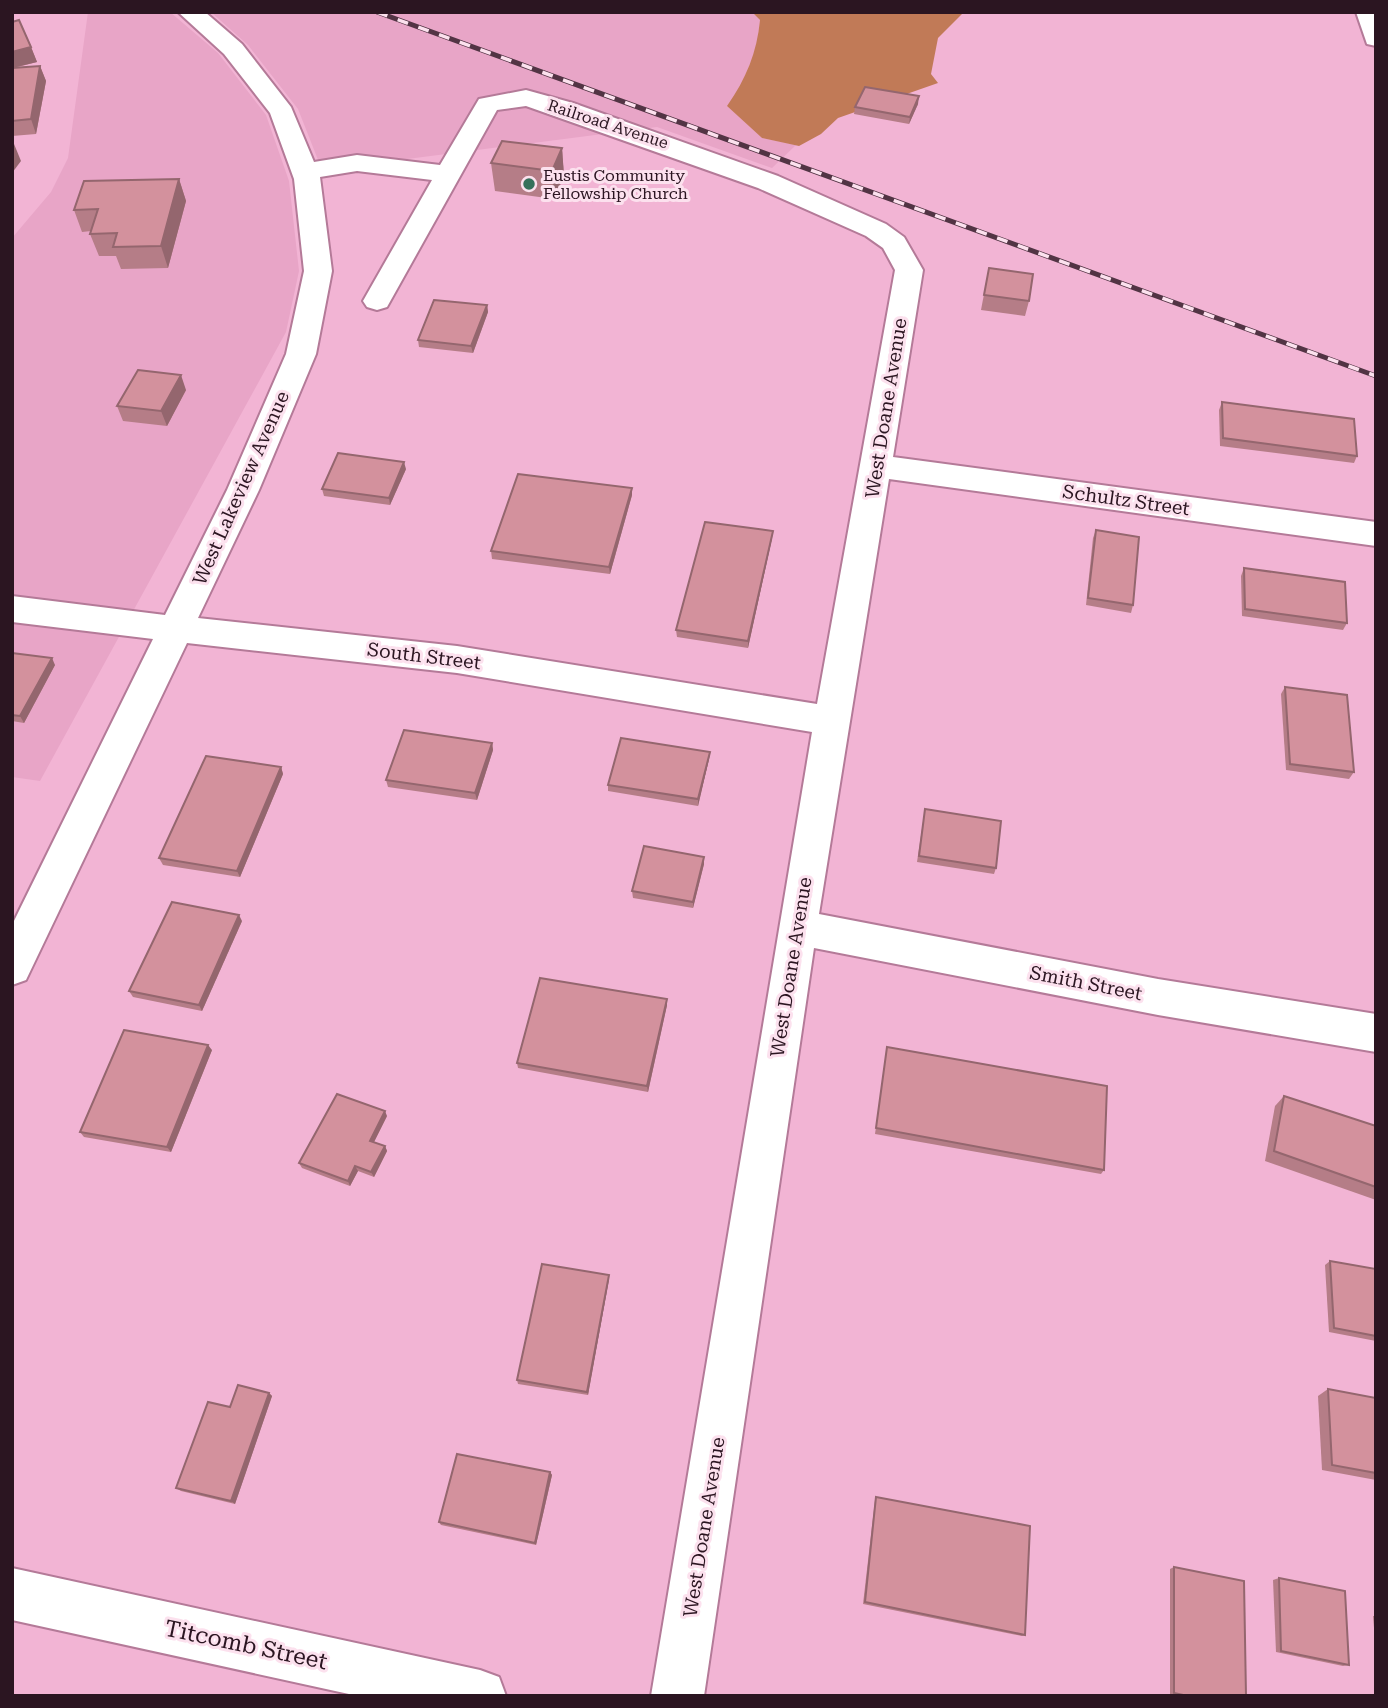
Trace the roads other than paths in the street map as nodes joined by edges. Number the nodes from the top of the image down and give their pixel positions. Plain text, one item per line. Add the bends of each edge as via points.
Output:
1 (190, 12) edge
2 (1368, 12) edge
3 (1376, 39) edge
4 (304, 170) junction
5 (448, 174) junction
6 (894, 243) joint
7 (377, 301) dead end
8 (876, 466) junction
9 (1376, 534) edge
10 (12, 608) edge
11 (175, 631) junction
12 (833, 721) junction
13 (797, 927) junction
14 (12, 967) edge
15 (1376, 1033) edge
16 (12, 1594) edge
17 (480, 1696) edge
18 (677, 1696) edge

1 - 4 street, West Lakeview Avenue via 233,49 282,112
2 - 3 street
4 - 5 street via 357,163
4 - 11 street, West Lakeview Avenue via 318,271 301,354 243,490
5 - 6 street, Railroad Avenue via 488,104 526,98 768,182 830,207
5 - 7 street, Railroad Avenue
6 - 8 street, West Doane Avenue via 909,270
8 - 9 street, Schultz Street
8 - 12 street, West Doane Avenue
10 - 11 street, South Street
11 - 12 street, South Street via 400,652 561,674
11 - 14 street, West Lakeview Avenue
12 - 13 street, West Doane Avenue
13 - 15 street, Smith Street via 1158,997
13 - 18 street, West Doane Avenue
16 - 17 street, Titcomb Street

